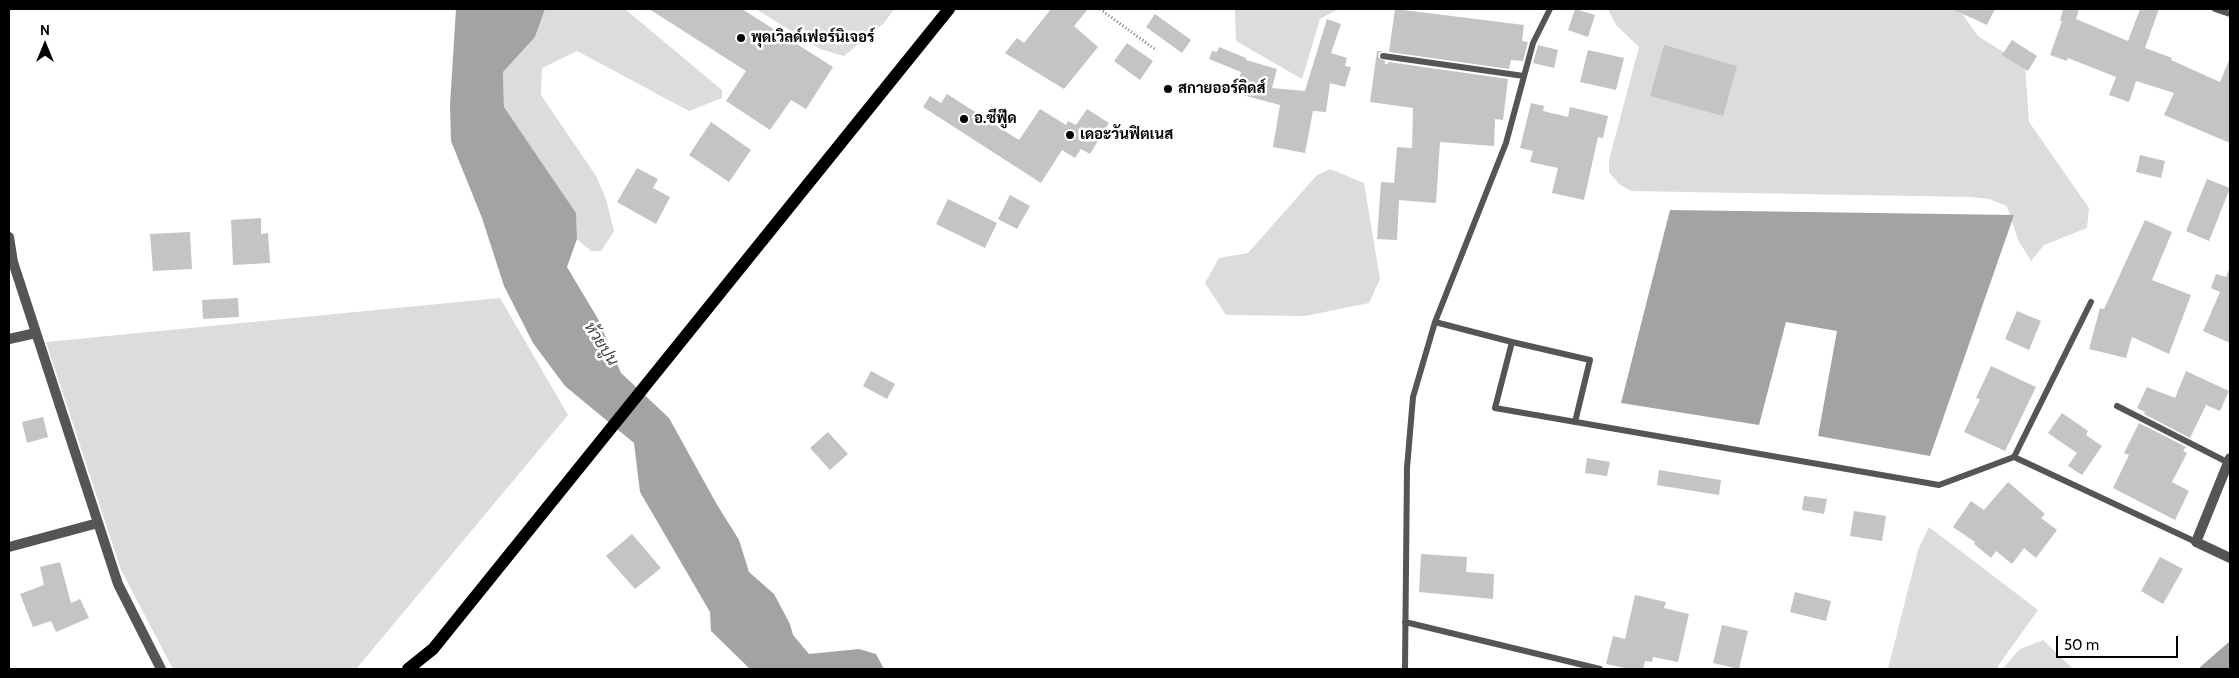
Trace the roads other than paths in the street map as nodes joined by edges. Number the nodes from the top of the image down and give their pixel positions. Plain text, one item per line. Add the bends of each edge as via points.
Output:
1 (949, 9) edge
2 (1550, 9) edge
3 (2215, 9) edge
4 (2230, 14) edge
5 (1383, 56) dead end
6 (1524, 76) junction
7 (9, 237) edge
8 (2090, 302) dead end
9 (1435, 322) junction
10 (36, 333) junction
11 (9, 339) edge
12 (1512, 342) junction
13 (2117, 406) dead end
14 (1575, 422) junction
15 (2014, 457) junction
16 (2229, 460) edge
17 (98, 523) junction
18 (2196, 542) junction
19 (9, 547) edge
20 (2230, 558) edge
21 (1405, 622) junction
22 (433, 649) junction
23 (161, 669) edge
24 (408, 669) edge
25 (423, 669) edge
26 (1405, 669) edge
27 (1600, 669) edge

1 - 22 main road
2 - 6 lane via 1533,43
3 - 4 lane
5 - 6 lane
6 - 9 lane via 1506,143
7 - 10 street via 13,262
8 - 15 lane
9 - 12 lane
9 - 21 lane via 1413,397 1407,468
10 - 11 street
10 - 17 street
12 - 14 lane via 1590,360
12 - 14 lane via 1495,408
13 - 16 lane
14 - 15 lane via 1939,486
15 - 18 lane
16 - 18 street
17 - 19 street
17 - 23 street via 118,584
18 - 20 street
21 - 26 lane
21 - 27 lane
22 - 24 main road
22 - 25 main road

